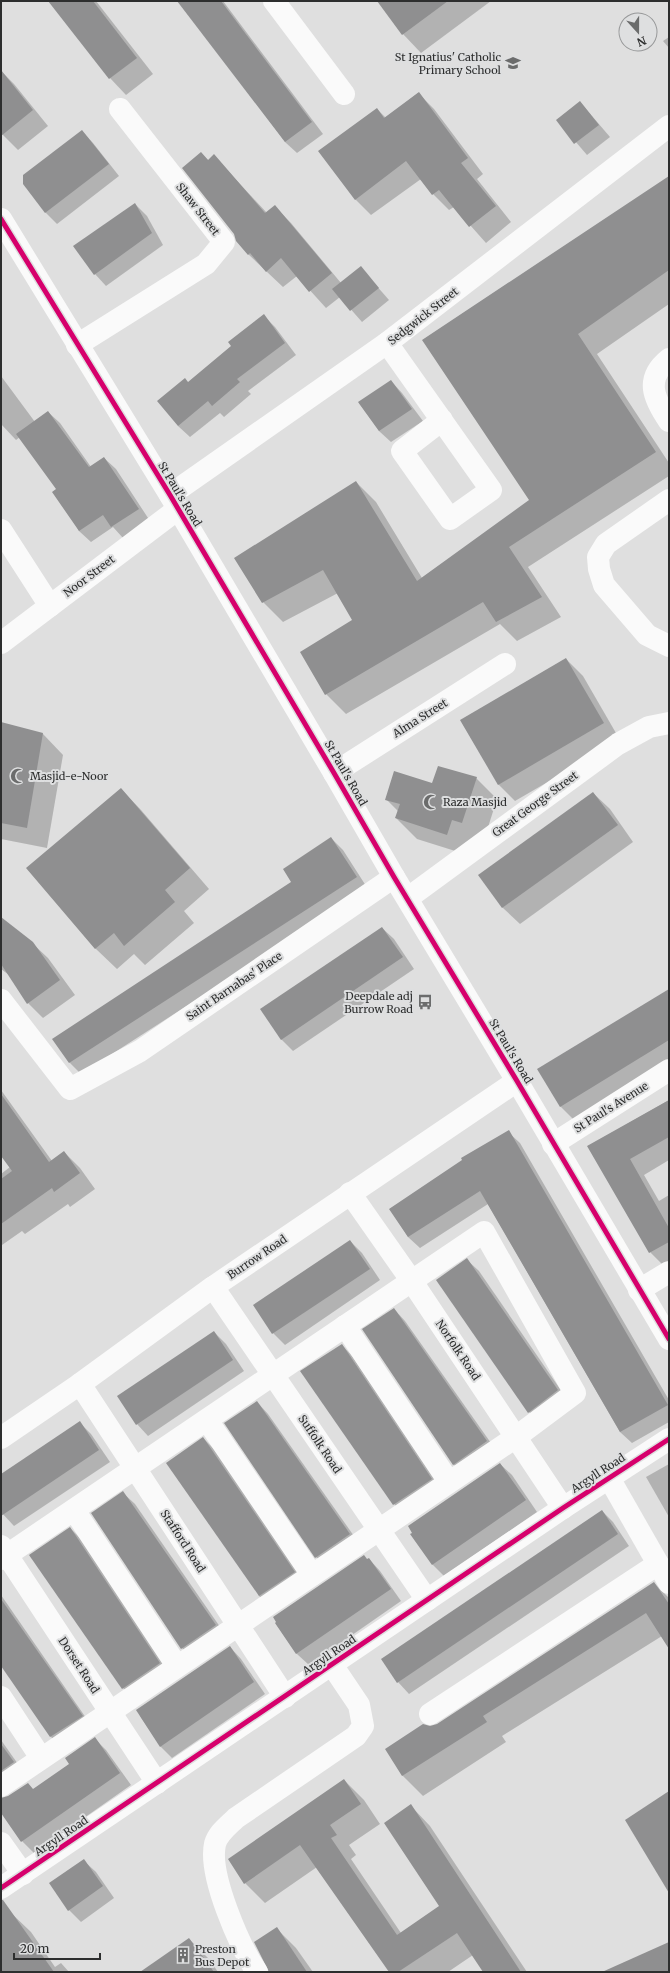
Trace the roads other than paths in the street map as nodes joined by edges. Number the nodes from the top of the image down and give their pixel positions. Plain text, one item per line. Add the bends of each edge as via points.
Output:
1 (274, 1) edge
2 (344, 94) dead end
3 (120, 109) dead end
4 (669, 126) edge
5 (1, 219) edge
6 (387, 343) junction
7 (77, 344) junction
8 (669, 359) edge
9 (442, 420) dead end
10 (669, 421) edge
11 (669, 500) edge
12 (174, 502) junction
13 (1, 530) edge
14 (50, 606) junction
15 (1, 643) edge
16 (669, 646) edge
17 (505, 664) dead end
18 (669, 723) edge
19 (334, 773) junction
20 (394, 877) junction
21 (408, 898) junction
22 (1, 1000) edge
23 (669, 1070) edge
24 (517, 1081) junction
25 (553, 1144) junction
26 (350, 1193) junction
27 (669, 1272) edge
28 (411, 1280) junction
29 (213, 1287) junction
30 (639, 1290) junction
31 (345, 1326) junction
32 (669, 1339) edge
33 (273, 1374) junction
34 (80, 1384) junction
35 (207, 1420) junction
36 (516, 1437) junction
37 (1, 1438) edge
38 (669, 1439) edge
39 (135, 1469) junction
40 (609, 1478) junction
41 (449, 1482) junction
42 (563, 1508) junction
43 (74, 1510) junction
44 (379, 1530) junction
45 (3, 1553) edge
46 (658, 1564) junction
47 (312, 1575) junction
48 (669, 1583) edge
49 (427, 1600) junction
50 (238, 1624) junction
51 (332, 1665) junction
52 (177, 1666) junction
53 (1, 1697) edge
54 (285, 1697) junction
55 (110, 1711) junction
56 (430, 1714) dead end
57 (41, 1758) junction
58 (157, 1783) junction
59 (1, 1786) edge
60 (1, 1843) edge
61 (23, 1874) junction
62 (1, 1888) edge
63 (257, 1972) edge

1 - 2 street
3 - 7 street, Shaw Street via 224,242 206,264
4 - 6 street, Sedgwick Street
5 - 7 street, St Paul's Road
6 - 9 street
6 - 12 street, Sedgwick Street
7 - 12 street, St Paul's Road
8 - 10 street via 660,366 654,396
11 - 16 street via 606,544 598,557 598,569 604,585 647,635
12 - 14 street, Noor Street
12 - 19 street, St Paul's Road
13 - 14 street
14 - 15 street, Noor Street
17 - 19 street, Alma Street
18 - 21 street, Great George Street via 649,727 618,744
19 - 20 street, St Paul's Road
20 - 21 street, St Paul's Road
20 - 22 street, Saint Barnabas' Place via 140,1051 70,1089
21 - 24 street, St Paul's Road
23 - 25 street, St Paul's Avenue
24 - 25 street, St Paul's Road
24 - 26 street, Burrow Road
25 - 30 street, St Paul's Road
26 - 28 street, Norfolk Road
26 - 29 street, Burrow Road
27 - 30 street
28 - 31 street
28 - 36 street, Norfolk Road
28 - 36 street via 484,1232 575,1393
29 - 33 street, Suffolk Road
29 - 34 street, Burrow Road
30 - 32 street, St Paul's Road
31 - 33 street
31 - 41 street
33 - 35 street
33 - 44 street, Suffolk Road
34 - 37 street, Burrow Road
34 - 39 street, Stafford Road
35 - 39 street
35 - 47 street
36 - 41 street
36 - 42 street, Norfolk Road
38 - 40 street, Argyll Road
39 - 43 street
39 - 50 street, Stafford Road
40 - 42 street, Argyll Road
40 - 46 street
41 - 44 street
42 - 49 street, Argyll Road
43 - 45 street
43 - 52 street
44 - 47 street
44 - 49 street, Suffolk Road
45 - 55 street, Dorset Road
46 - 48 street
46 - 56 street
47 - 50 street
49 - 51 street, Argyll Road
50 - 52 street
50 - 54 street, Stafford Road
51 - 54 street, Argyll Road
51 - 63 street via 359,1705 363,1726 356,1736 236,1818 220,1833 215,1844 218,1883 249,1960
52 - 55 street
53 - 57 street
54 - 58 street, Argyll Road
55 - 57 street
55 - 58 street, Dorset Road
57 - 59 street
58 - 61 street, Argyll Road
60 - 61 street
61 - 62 street, Argyll Road

